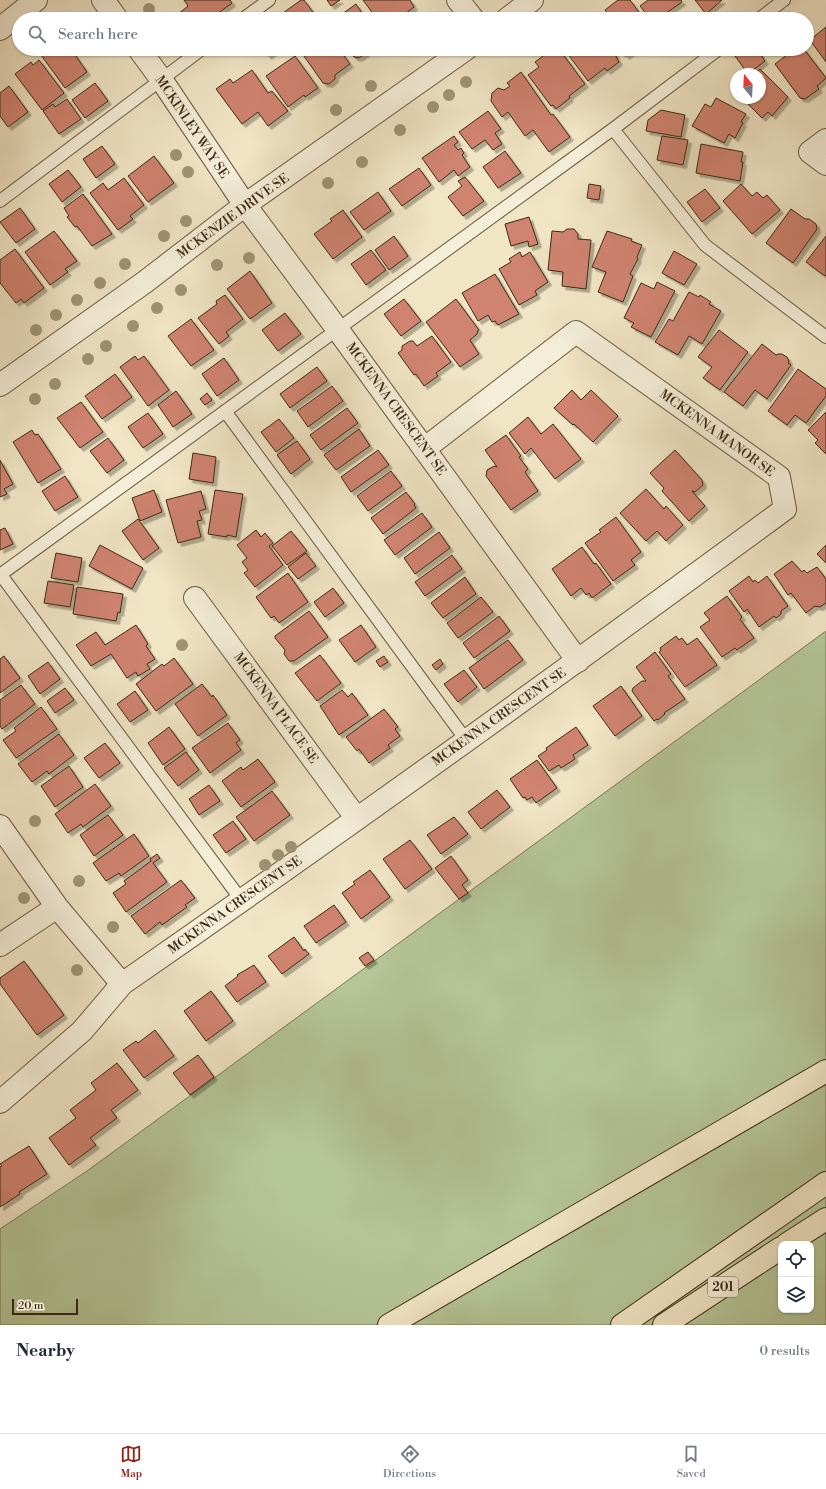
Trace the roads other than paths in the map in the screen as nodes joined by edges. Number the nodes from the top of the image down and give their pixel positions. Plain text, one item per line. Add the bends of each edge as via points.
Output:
1 (36, 0) edge
2 (103, 0) edge
3 (269, 0) edge
4 (458, 0) edge
5 (532, 0) edge
6 (784, 0) edge
7 (21, 12) edge
8 (112, 12) edge
9 (253, 12) edge
10 (467, 12) edge
11 (516, 12) edge
12 (768, 12) edge
13 (12, 19) edge
14 (0, 29) edge
15 (144, 56) edge
16 (192, 56) edge
17 (456, 56) edge
18 (710, 56) edge
19 (161, 79) junction
20 (613, 129) junction
21 (826, 140) edge
22 (826, 164) edge
23 (0, 201) edge
24 (245, 205) junction
25 (338, 330) junction
26 (826, 337) edge
27 (0, 385) edge
28 (225, 411) junction
29 (424, 449) junction
30 (1, 575) edge
31 (195, 598) dead end
32 (578, 661) junction
33 (466, 740) junction
34 (356, 819) junction
35 (0, 826) edge
36 (242, 901) junction
37 (57, 907) junction
38 (0, 945) edge
39 (122, 984) junction
40 (826, 1071) edge
41 (0, 1102) edge
42 (826, 1183) edge
43 (826, 1219) edge
44 (792, 1241) edge
45 (778, 1250) edge
46 (389, 1325) edge
47 (622, 1325) edge
48 (664, 1325) edge

1 - 7 street
2 - 8 street
3 - 9 lane
4 - 10 street
5 - 11 street
6 - 12 lane
13 - 14 street
15 - 19 street, MCKINLEY WAY SE
16 - 19 lane
17 - 24 street, MCKENZIE DRIVE SE
18 - 20 lane
19 - 23 lane
19 - 24 street, MCKINLEY WAY SE
20 - 25 lane
20 - 26 lane via 705,245
21 - 22 street via 810,152
24 - 25 street, MCKENNA CRESCENT SE
24 - 27 street, MCKENZIE DRIVE SE via 145,282
25 - 28 lane
25 - 29 street, MCKENNA CRESCENT SE
28 - 30 lane
28 - 33 lane
29 - 32 street, MCKENNA CRESCENT SE
29 - 32 street, MCKENNA MANOR SE via 576,332 779,477 785,509
30 - 36 lane
31 - 34 street, MCKENNA PLACE SE
32 - 33 street, MCKENNA CRESCENT SE
33 - 34 street, MCKENNA CRESCENT SE
34 - 36 street, MCKENNA CRESCENT SE
35 - 37 street
36 - 39 street, MCKENNA CRESCENT SE
37 - 38 street
37 - 39 street
39 - 41 street, MCKENNA CRESCENT SE via 82,1031
40 - 46 highway
42 - 47 highway
43 - 44 highway
45 - 48 highway, 201

